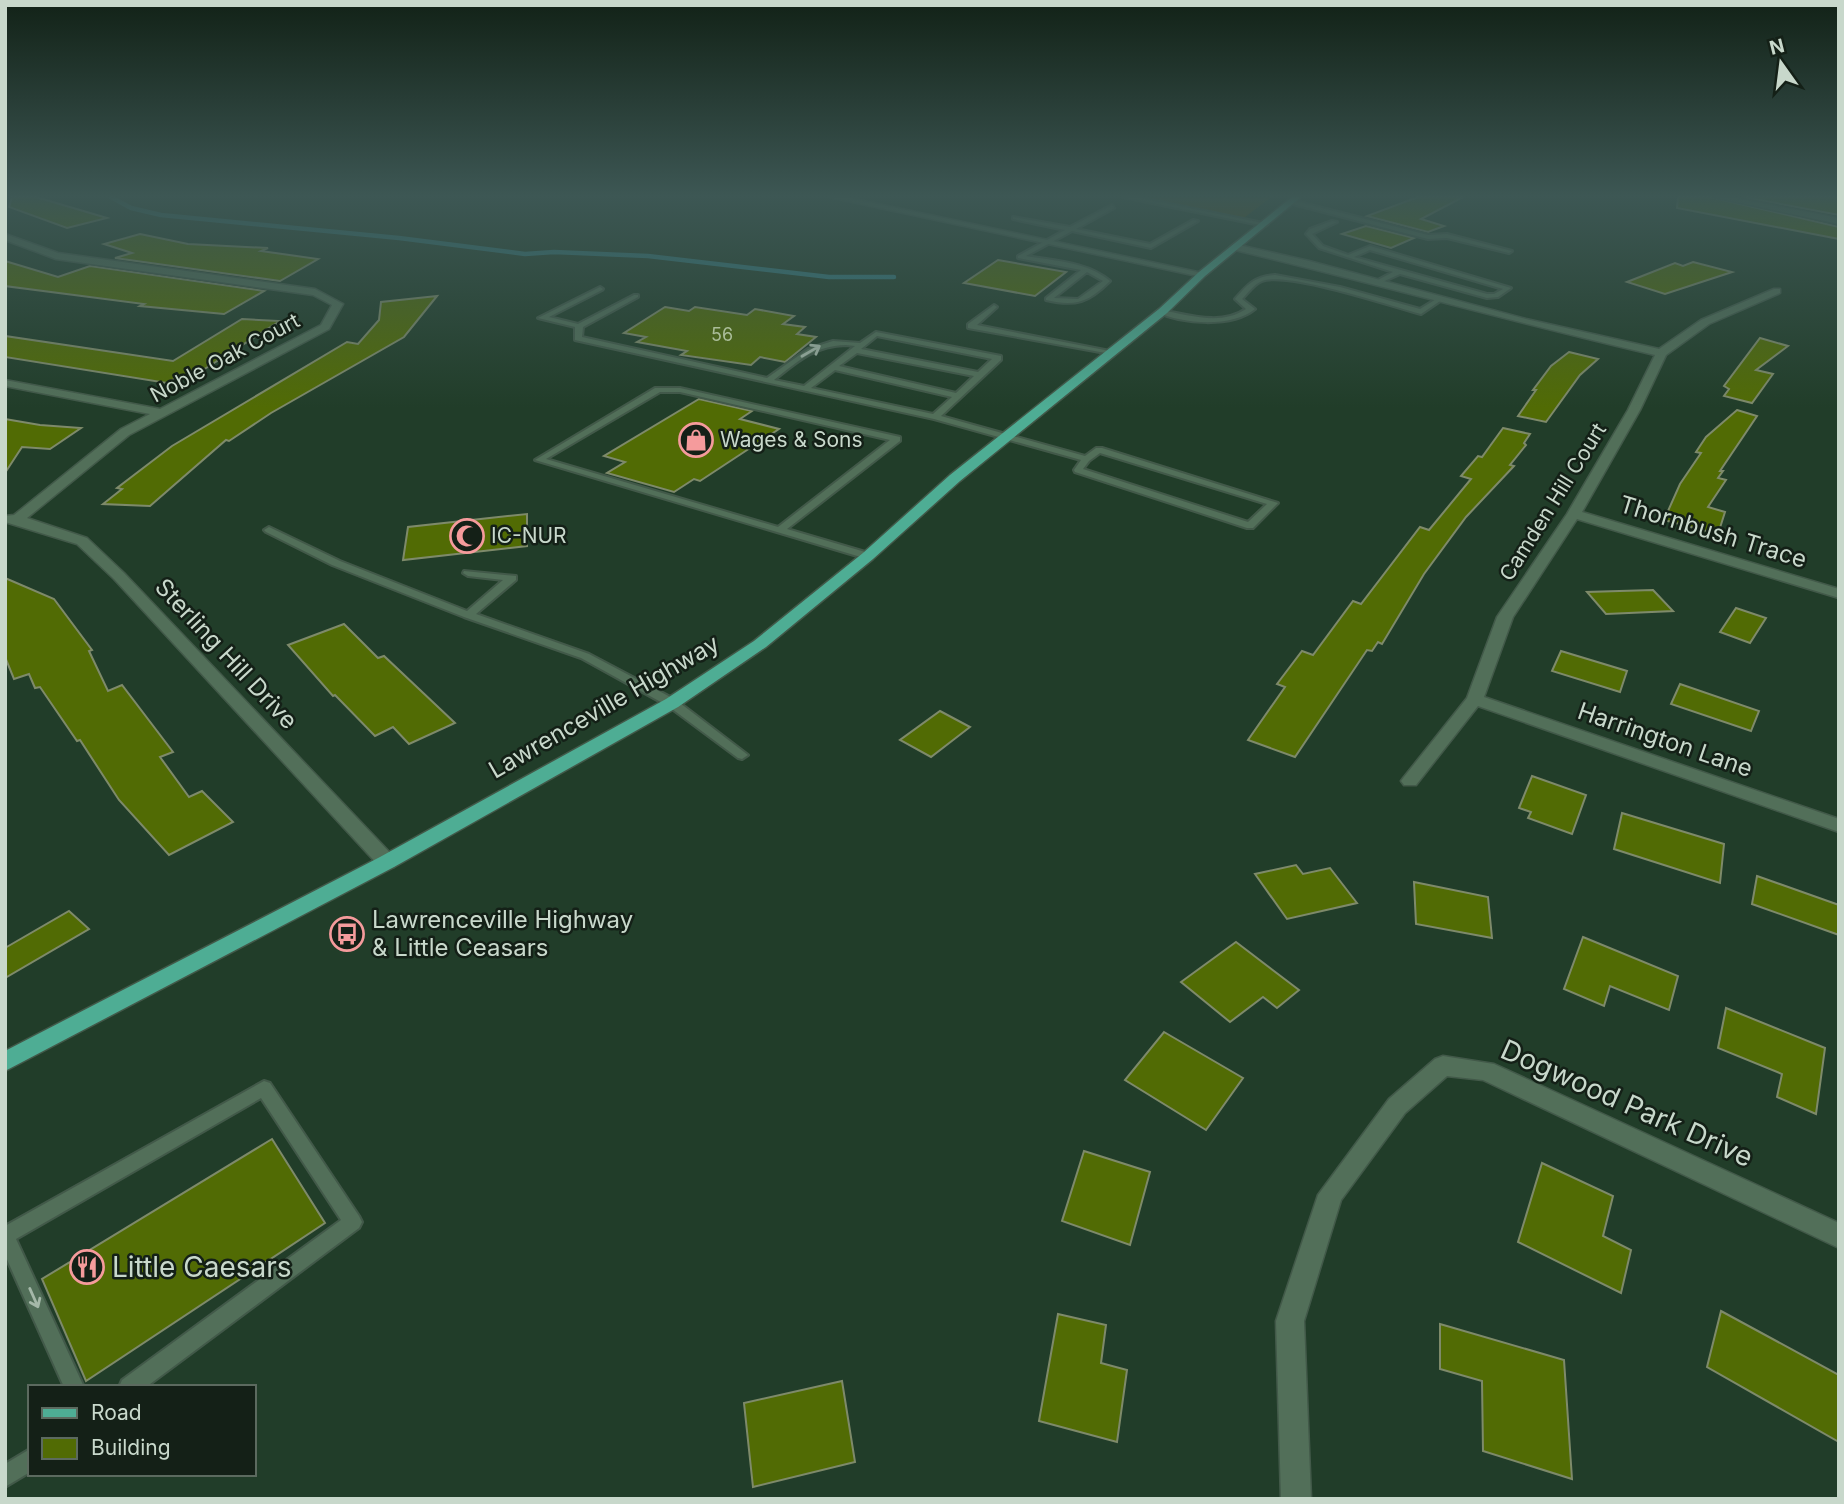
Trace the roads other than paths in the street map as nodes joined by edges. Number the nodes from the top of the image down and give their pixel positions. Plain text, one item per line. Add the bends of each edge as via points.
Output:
1 (136, 267) edge
2 (1072, 267) edge
3 (1169, 267) edge
4 (1210, 267) edge
5 (1317, 267) edge
6 (1383, 267) edge
7 (1436, 267) edge
8 (1086, 270) junction
9 (1399, 272) junction
10 (1202, 274) junction
11 (1378, 282) junction
12 (600, 289) dead end
13 (1777, 291) dead end
14 (636, 296) dead end
15 (1440, 299) junction
16 (994, 307) dead end
17 (1161, 312) junction
18 (579, 326) junction
19 (859, 347) junction
20 (1111, 352) junction
21 (1661, 353) junction
22 (832, 367) junction
23 (980, 375) junction
24 (768, 381) junction
25 (5, 383) edge
26 (805, 390) junction
27 (957, 396) junction
28 (163, 412) junction
29 (935, 417) junction
30 (1006, 438) junction
31 (1086, 459) junction
32 (1574, 514) junction
33 (11, 519) edge
34 (269, 530) dead end
35 (779, 531) junction
36 (868, 556) junction
37 (468, 573) dead end
38 (1839, 594) edge
39 (468, 615) junction
40 (1475, 699) junction
41 (672, 703) junction
42 (742, 755) dead end
43 (1410, 781) dead end
44 (1839, 826) edge
45 (387, 862) junction
46 (5, 1062) edge
47 (6, 1236) edge
48 (1839, 1236) edge
49 (73, 1385) edge
50 (132, 1385) edge
51 (28, 1460) edge
52 (5, 1477) edge
53 (1296, 1499) edge

1 - 28 street, Noble Oak Court via 314,292 338,304 325,327
2 - 8 lane
3 - 10 street
4 - 10 main road, Lawrenceville Highway
5 - 11 street
6 - 9 lane
7 - 9 lane via 1508,288 1487,296
8 - 8 lane via 1107,281 1084,301 1048,299
9 - 11 lane
10 - 17 main road, Lawrenceville Highway
11 - 15 street
12 - 18 lane via 542,318
13 - 21 street, Camden Hill Court via 1704,322
14 - 18 lane
15 - 17 lane via 1421,312 1324,286 1269,278 1260,279 1238,299 1251,309 1239,319 1208,321
15 - 21 street
16 - 20 lane via 971,326
17 - 20 main road, Lawrenceville Highway
18 - 24 lane via 578,338
19 - 22 lane
19 - 23 lane
19 - 23 lane via 876,334 998,358
24 -> 19 lane via 818,345 839,342
20 - 30 main road, Lawrenceville Highway
21 - 32 street, Camden Hill Court
22 - 26 lane
22 - 27 lane
23 - 27 lane
24 - 26 lane
25 - 28 street
26 - 29 lane
27 - 29 lane
28 - 33 street, Noble Oak Court via 125,432
29 - 30 lane
30 - 31 lane
30 - 36 main road, Lawrenceville Highway
31 - 31 lane via 1099,450 1273,503 1250,526 1078,470
32 - 38 street, Thornbush Trace
32 - 40 street, Camden Hill Court via 1505,617
33 - 45 street, Sterling Hill Drive via 82,541
34 - 39 lane via 336,563
35 - 35 lane via 732,517 539,460 658,390 680,390 897,439
35 - 36 lane
36 - 41 main road, Lawrenceville Highway via 760,644
37 - 39 lane via 512,578
39 - 41 lane via 585,656
40 - 43 street, Camden Hill Court
40 - 44 street, Harrington Lane
41 - 42 lane
41 - 45 main road, Lawrenceville Highway
45 - 46 main road, Lawrenceville Highway
47 -> 49 lane
47 - 50 lane via 264,1088 353,1222
48 - 53 street, Dogwood Park Drive via 1486,1071 1443,1066 1397,1107 1329,1195 1290,1321
51 - 52 lane

